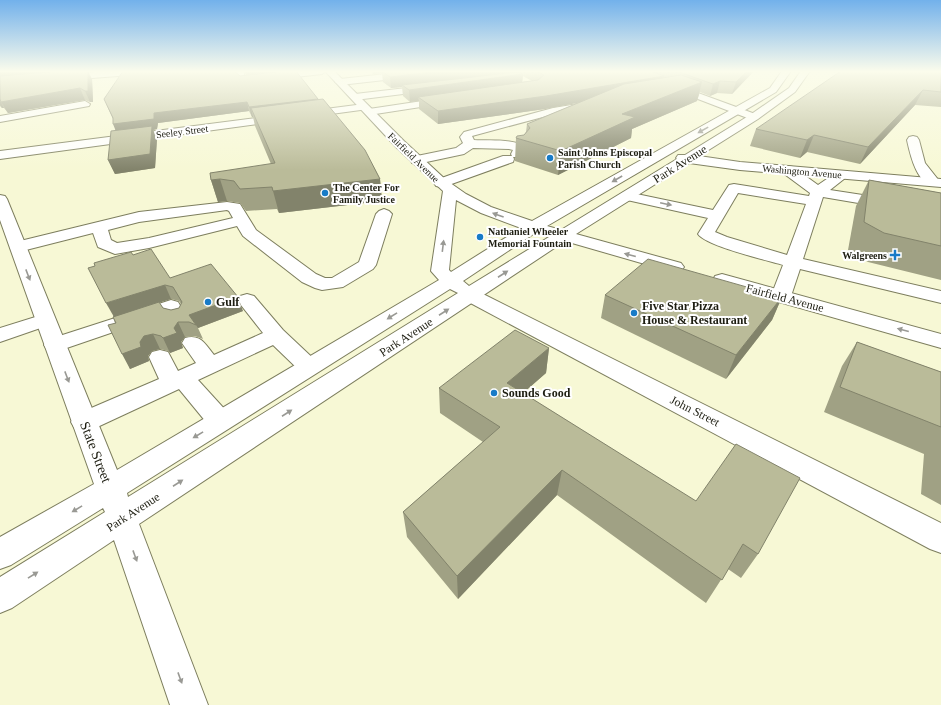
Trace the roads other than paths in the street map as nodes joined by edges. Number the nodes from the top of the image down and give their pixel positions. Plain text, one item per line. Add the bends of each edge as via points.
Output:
1 (85, 104) edge
2 (362, 104) edge
3 (410, 104) edge
4 (594, 104) edge
5 (718, 104) edge
6 (749, 104) edge
7 (773, 104) edge
8 (367, 109) junction
9 (737, 111) junction
10 (754, 118) junction
11 (0, 119) edge
12 (913, 140) dead end
13 (470, 144) junction
14 (663, 152) junction
15 (0, 155) edge
16 (687, 159) junction
17 (417, 160) junction
18 (788, 170) junction
19 (842, 175) junction
20 (937, 183) edge
21 (446, 186) junction
22 (627, 196) junction
23 (817, 196) junction
24 (0, 200) edge
25 (941, 212) edge
26 (384, 214) dead end
27 (717, 214) junction
28 (243, 220) junction
29 (99, 227) junction
30 (533, 227) junction
31 (562, 236) junction
32 (18, 247) junction
33 (793, 262) junction
34 (450, 281) junction
35 (470, 295) junction
36 (781, 296) junction
37 (941, 296) edge
38 (247, 300) dead end
39 (177, 317) edge
40 (45, 320) junction
41 (0, 334) edge
42 (276, 335) junction
43 (941, 341) edge
44 (193, 344) dead end
45 (54, 345) junction
46 (160, 357) dead end
47 (210, 366) junction
48 (309, 367) junction
49 (178, 381) junction
50 (84, 422) junction
51 (220, 422) junction
52 (116, 504) junction
53 (941, 539) edge
54 (0, 554) edge
55 (0, 596) edge
56 (190, 705) edge

1 - 11 main road
2 - 8 main road, Fairfield Avenue
3 - 8 main road, Seeley Street
4 - 13 main road via 553,111 468,134 466,137
5 - 9 main road
6 - 9 main road, Park Avenue
7 - 10 main road, Park Avenue
8 - 15 main road, Seeley Street
8 - 17 main road, Fairfield Avenue
9 - 10 main road
9 -> 14 main road, Park Avenue
10 - 16 main road, Park Avenue
12 - 20 main road via 919,164
13 - 17 main road via 460,151
13 - 21 main road via 511,145 521,149 512,156
14 - 16 main road, Washington Avenue
14 -> 30 main road, Park Avenue
16 - 18 main road, Washington Avenue
16 - 22 main road, Park Avenue
17 - 21 main road, Fairfield Avenue
18 - 19 main road, Washington Avenue
18 - 23 main road
19 - 20 main road, Washington Avenue
19 - 23 main road
30 -> 21 main road, Fairfield Avenue via 486,210
34 -> 21 main road, Fairfield Avenue via 440,271
22 -> 27 main road
22 - 31 main road, Park Avenue
23 - 25 main road
23 - 27 main road via 734,188
23 - 33 main road
24 - 32 main road, State Street
26 - 28 main road via 367,265 336,283 329,284 322,284 309,278 249,233
27 - 33 main road via 706,234
28 - 29 main road via 236,207 227,206 139,217
28 - 29 main road via 149,243 115,248 104,243
29 - 32 main road
30 - 31 main road, Fairfield Avenue
30 - 34 main road, Park Avenue
35 -> 31 main road, Park Avenue
36 -> 31 main road, Fairfield Avenue
32 -> 40 main road, State Street
33 - 36 main road
33 - 37 main road
34 - 35 main road, John Street
34 -> 48 main road, Park Avenue
52 -> 35 main road, Park Avenue
35 - 53 main road, John Street
43 -> 36 main road, Fairfield Avenue
38 - 42 main road
39 - 45 main road via 171,306 144,322
40 - 41 main road
40 - 45 main road, State Street
42 - 47 main road
42 - 48 main road
44 - 47 main road
45 -> 50 main road, State Street
46 - 49 main road
47 - 49 main road
48 - 51 main road, Park Avenue
49 - 50 main road
49 - 51 main road
50 - 52 main road, State Street
51 -> 52 main road, Park Avenue
52 -> 54 main road, Park Avenue
55 -> 52 main road, Park Avenue
52 -> 56 main road, State Street

